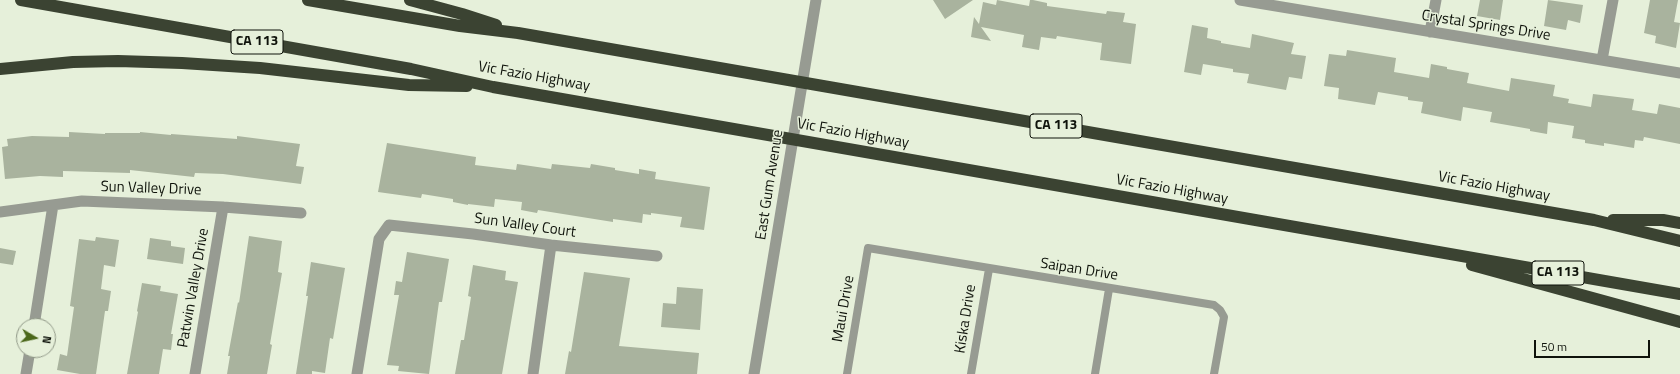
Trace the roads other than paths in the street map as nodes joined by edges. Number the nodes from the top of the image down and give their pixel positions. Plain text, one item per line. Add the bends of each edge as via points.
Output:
1 (21, 0) edge
2 (308, 0) edge
3 (410, 0) edge
4 (816, 0) edge
5 (1240, 0) edge
6 (1436, 0) edge
7 (1613, 0) edge
8 (1430, 32) junction
9 (518, 33) junction
10 (1602, 60) junction
11 (0, 69) edge
12 (1680, 73) edge
13 (493, 87) junction
14 (53, 205) junction
15 (223, 207) junction
16 (0, 212) edge
17 (302, 214) dead end
18 (1594, 220) junction
19 (1680, 223) edge
20 (1680, 241) edge
21 (551, 245) junction
22 (868, 248) joint
23 (1437, 252) junction
24 (656, 256) dead end
25 (989, 269) junction
26 (1109, 289) junction
27 (1680, 294) edge
28 (35, 318) edge
29 (1680, 322) edge
30 (29, 358) edge
31 (26, 374) edge
32 (195, 374) edge
33 (357, 374) edge
34 (533, 374) edge
35 (754, 374) edge
36 (847, 374) edge
37 (971, 374) edge
38 (1095, 374) edge
39 (1214, 374) edge

1 - 13 highway, Vic Fazio Highway / CA 113 via 411,69
2 - 9 highway, Vic Fazio Highway / CA 113 via 460,26
3 - 9 highway
4 - 35 street, East Gum Avenue
5 - 8 street, Crystal Springs Drive
6 - 8 street
7 - 10 street
8 - 10 street, Crystal Springs Drive
9 - 18 highway, Vic Fazio Highway / CA 113
10 - 12 street, Crystal Springs Drive
11 - 13 highway via 73,62 174,63 260,68 409,85
13 - 23 highway, Vic Fazio Highway / CA 113
14 - 15 street, Sun Valley Drive via 82,201
14 - 16 street, Sun Valley Drive
14 - 28 street
15 - 17 street, Sun Valley Drive
15 - 32 street, Patwin Valley Drive
18 - 19 highway via 1663,220
18 - 20 highway, Vic Fazio Highway / CA 113
21 - 24 street, Sun Valley Court
21 - 33 street, Sun Valley Court via 389,225 379,239
21 - 34 street
22 - 25 lane, Saipan Drive
22 - 36 lane, Maui Drive
23 - 27 highway, Vic Fazio Highway / CA 113
23 - 29 highway via 1489,270
25 - 26 lane, Saipan Drive
25 - 37 lane, Kiska Drive
26 - 38 lane
26 - 39 lane, Saipan Drive via 1214,305 1224,317
30 - 31 street

